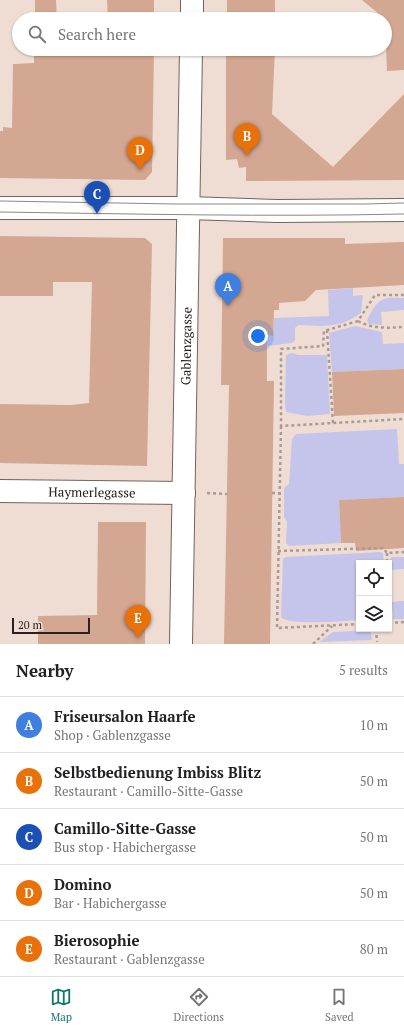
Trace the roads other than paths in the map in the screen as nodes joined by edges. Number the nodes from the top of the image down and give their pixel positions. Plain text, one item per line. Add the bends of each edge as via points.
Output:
1 (192, 0) edge
2 (192, 12) edge
3 (191, 56) edge
4 (0, 208) edge
5 (188, 208) junction
6 (404, 210) edge
7 (0, 491) edge
8 (184, 493) junction
9 (181, 644) edge

1 - 2 main road
3 - 5 main road, Gablenzgasse
4 - 5 main road
5 - 6 main road via 277,211
5 - 8 main road, Gablenzgasse
7 - 8 main road, Haymerlegasse
8 - 9 main road, Gablenzgasse

